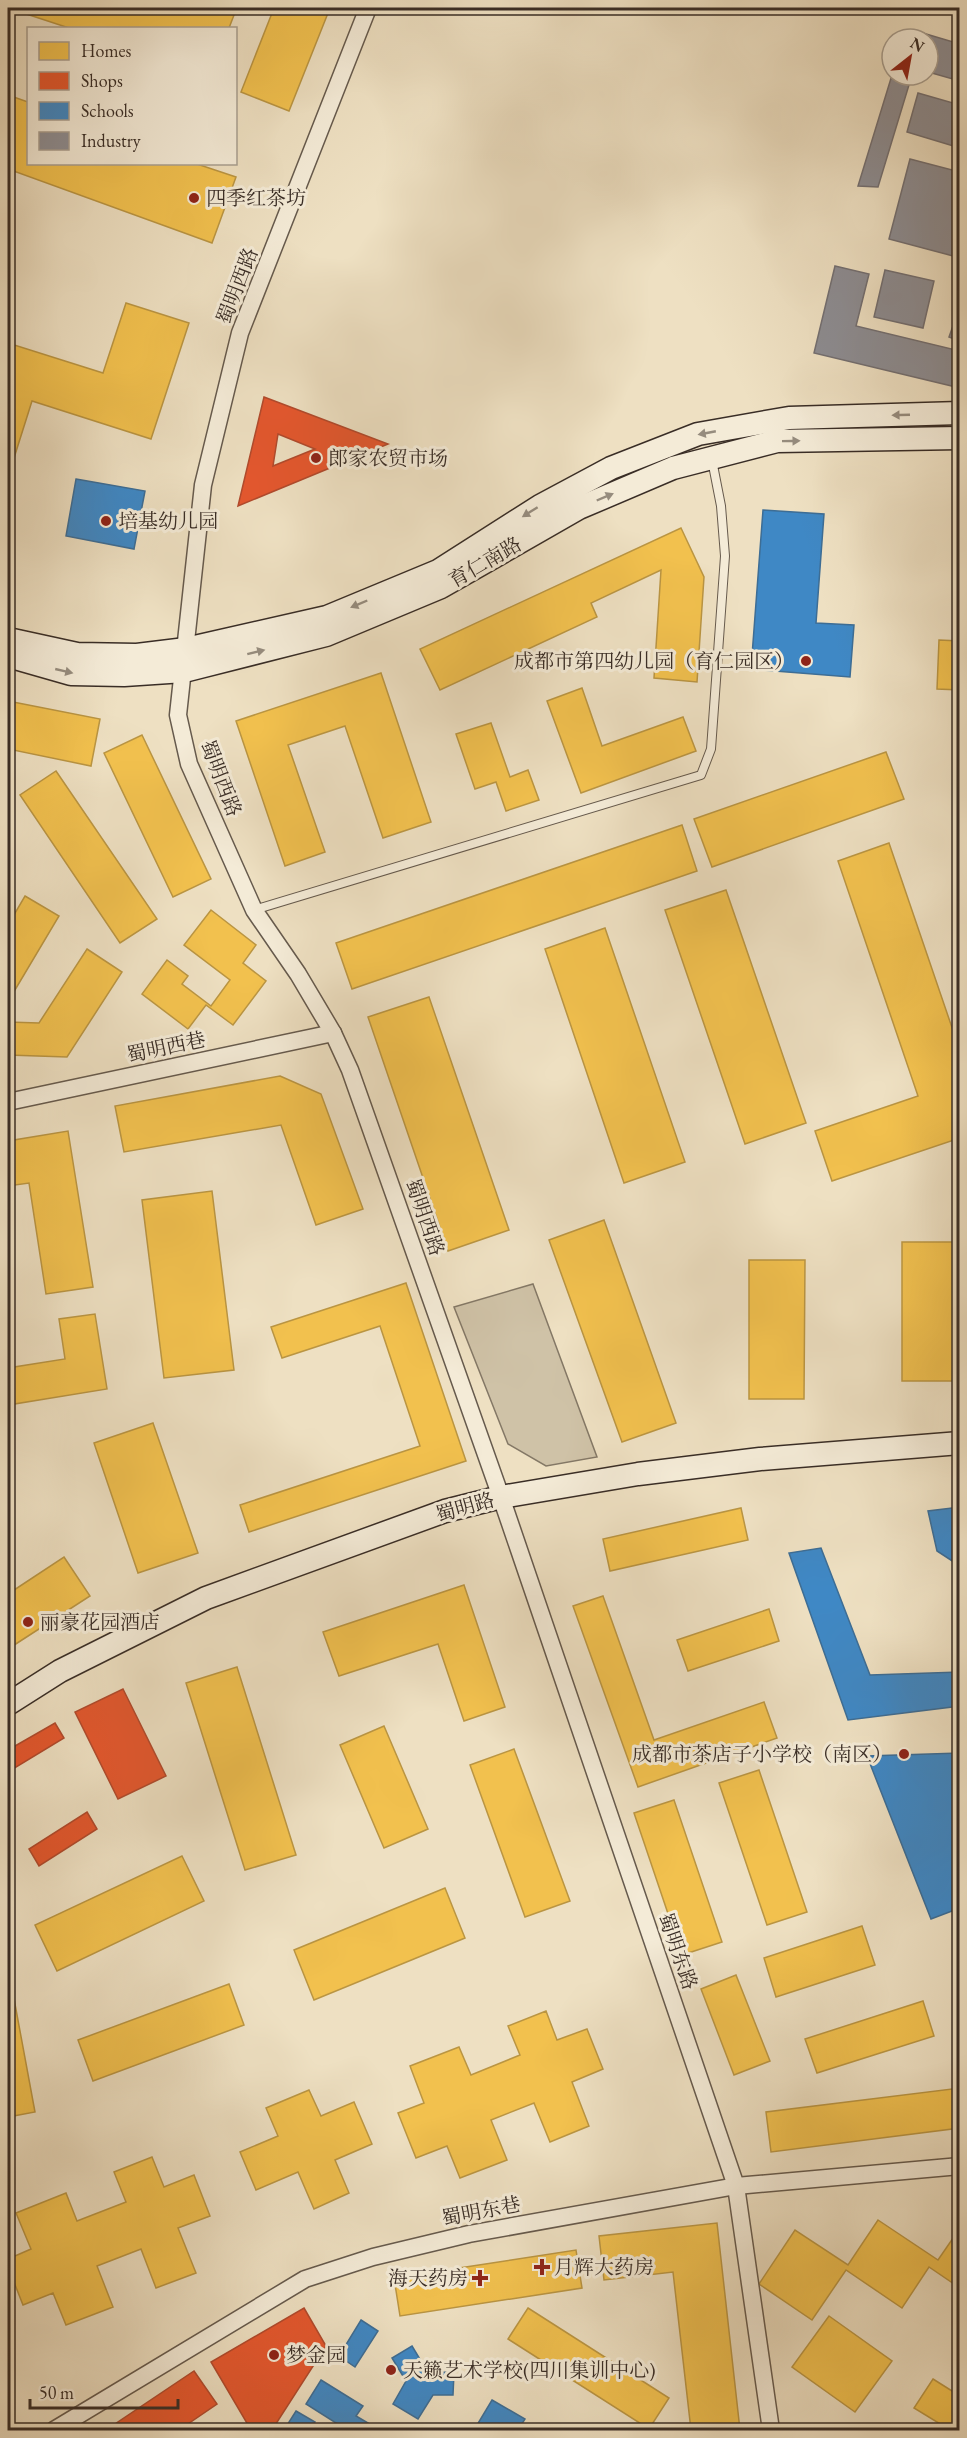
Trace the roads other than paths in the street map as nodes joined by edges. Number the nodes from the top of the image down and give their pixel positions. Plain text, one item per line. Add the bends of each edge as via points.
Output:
1 (368, 8) edge
2 (960, 413) edge
3 (960, 438) edge
4 (712, 458) junction
5 (8, 639) edge
6 (8, 656) edge
7 (185, 660) junction
8 (254, 910) junction
9 (333, 1033) junction
10 (8, 1102) edge
11 (960, 1443) edge
12 (501, 1497) junction
13 (8, 1704) edge
14 (960, 2166) edge
15 (736, 2186) junction
16 (54, 2430) edge
17 (771, 2430) edge

1 - 7 street, 蜀明西路 via 240,333 203,485
2 -> 7 street via 789,418 698,434 610,468 540,506 438,571 327,617
4 -> 3 street, 育仁南路 via 777,441
7 -> 4 street, 育仁南路 via 326,634 441,587 579,508 673,468
4 - 8 lane via 722,506 725,556 711,749 701,775
5 - 7 street via 77,654
6 -> 7 street, 育仁南路 via 71,674 124,675
7 - 8 street, 蜀明西路 via 178,715 189,764
8 - 9 street, 蜀明西路
9 - 10 street, 蜀明西巷
9 - 12 street, 蜀明西路 via 350,1070
11 - 12 street, 蜀明路 via 738,1462
12 - 13 street, 蜀明路 via 445,1511 206,1598 60,1671
12 - 15 street, 蜀明东路
14 - 15 street, 蜀明东巷
15 - 16 street, 蜀明东巷 via 469,2234 305,2279
15 - 17 street, 蜀明东路

